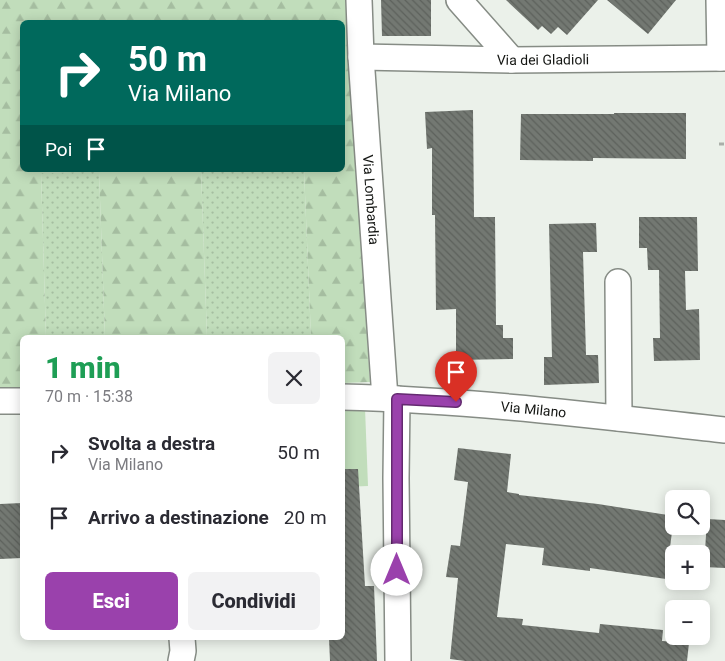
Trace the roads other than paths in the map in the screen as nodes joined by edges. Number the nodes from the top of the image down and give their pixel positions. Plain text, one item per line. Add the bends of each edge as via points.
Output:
1 (359, 0) edge
2 (459, 0) edge
3 (719, 0) edge
4 (725, 5) edge
5 (361, 57) junction
6 (722, 58) edge
7 (512, 60) junction
8 (618, 282) dead end
9 (345, 397) edge
10 (391, 398) junction
11 (0, 401) edge
12 (20, 401) edge
13 (619, 418) junction
14 (725, 430) edge
15 (182, 640) edge
16 (181, 661) edge
17 (398, 661) edge

1 - 5 street, Via Lombardia
2 - 7 street
3 - 4 street
3 - 6 street
5 - 7 street, Via dei Gladioli
5 - 10 street, Via Lombardia
6 - 7 street, Via dei Gladioli
8 - 13 street
9 - 10 street, Via Milano
10 - 13 street, Via Milano
10 - 17 street, Via Lombardia via 396,478
11 - 12 street
13 - 14 street, Via Milano
15 - 16 street

